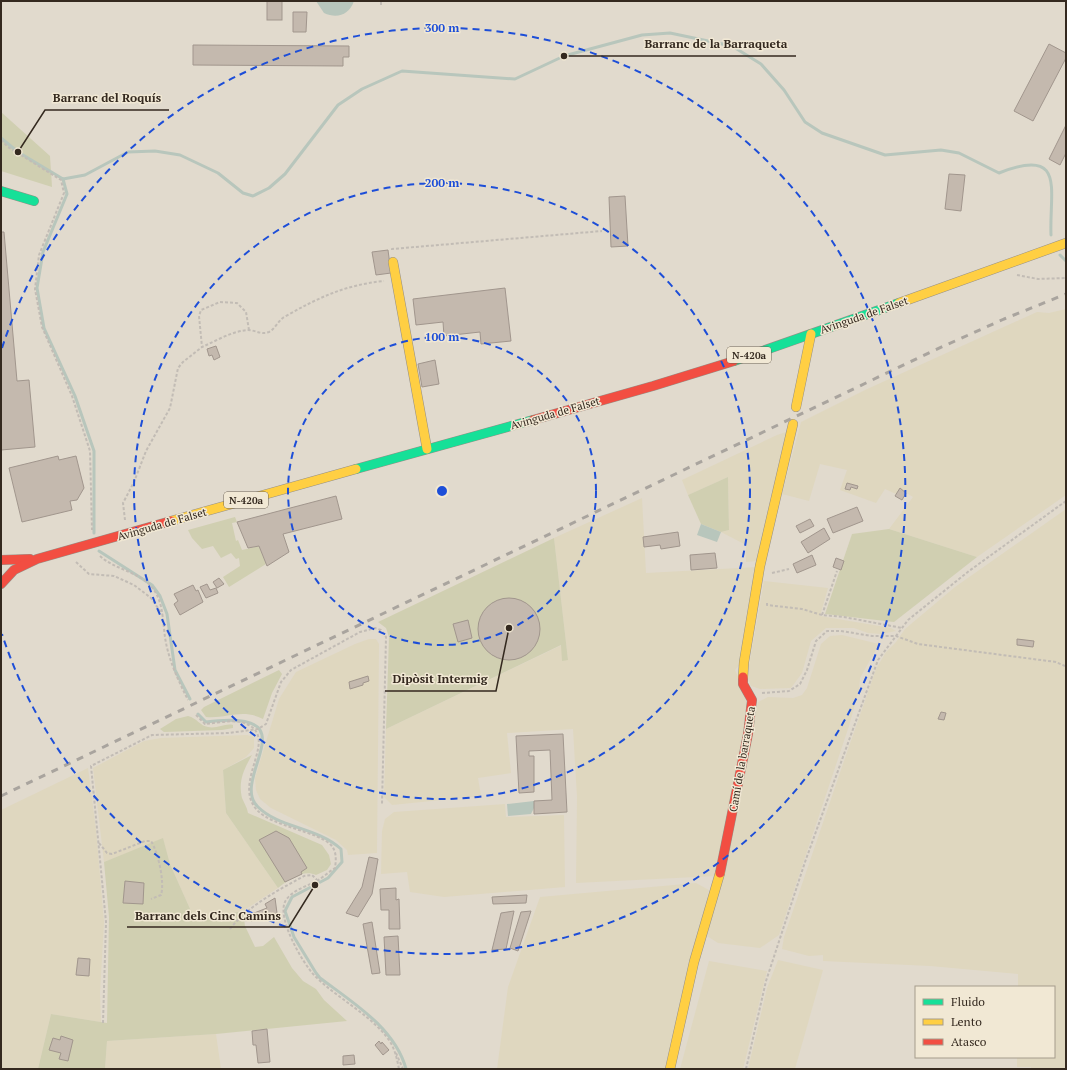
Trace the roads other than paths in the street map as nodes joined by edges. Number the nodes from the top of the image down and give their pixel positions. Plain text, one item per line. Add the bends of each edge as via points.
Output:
1 (1, 191) edge
2 (34, 201) dead end
3 (1066, 243) edge
4 (394, 262) road end
5 (811, 334) junction
6 (796, 407) dead end
7 (793, 424) dead end
8 (427, 449) junction
9 (36, 559) junction
10 (1, 560) edge
11 (1, 584) edge
12 (670, 1069) edge

1 - 2 main road
3 - 5 main road, Avinguda de Falset / N-420a
4 - 8 main road
5 - 6 main road
5 - 8 main road, Avinguda de Falset / N-420a via 653,386
7 - 12 main road, Camí de la barraqueta via 760,566 744,662 743,684 752,700 748,734 718,881 694,962
8 - 9 main road, Avinguda de Falset / N-420a
9 - 10 main road, N-420a
9 - 11 main road, N-420a via 14,570

